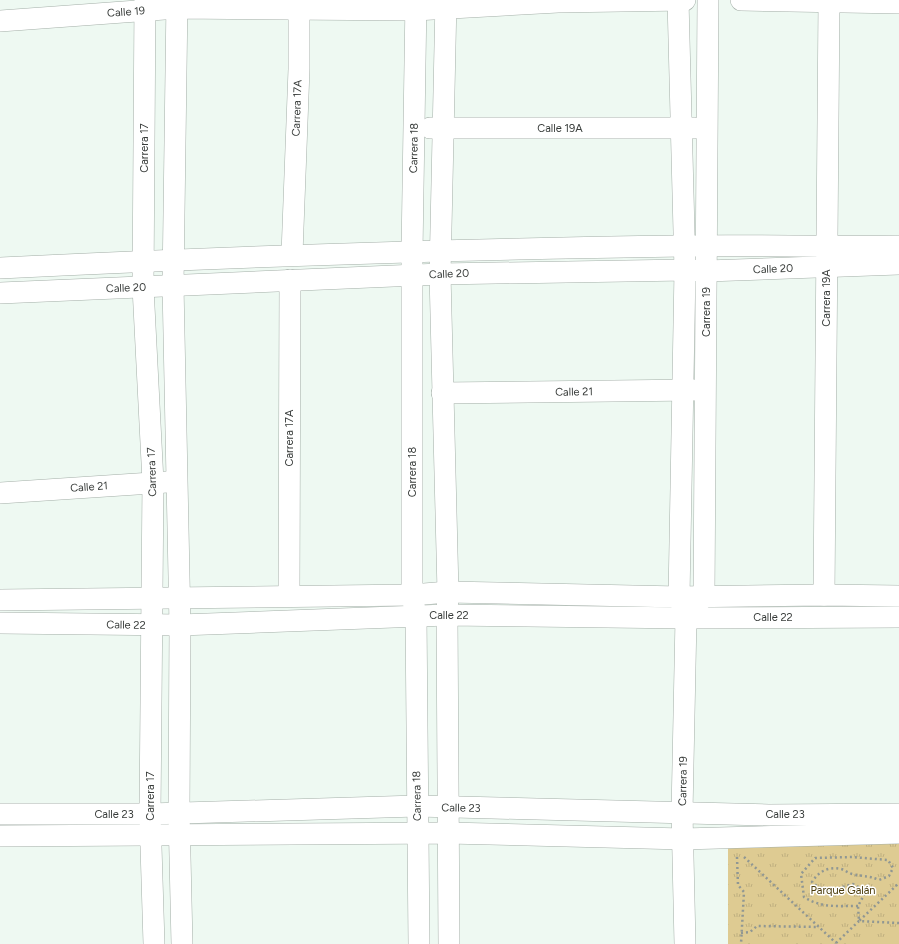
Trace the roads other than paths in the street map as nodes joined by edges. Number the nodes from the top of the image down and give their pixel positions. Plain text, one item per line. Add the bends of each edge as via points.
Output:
1 (678, 0) edge
2 (685, 0) edge
3 (708, 0) edge
4 (741, 0) edge
5 (558, 1) edge
6 (829, 2) junction
7 (446, 3) edge
8 (899, 3) edge
9 (177, 4) edge
10 (145, 5) edge
11 (415, 5) edge
12 (299, 9) junction
13 (0, 21) edge
14 (444, 127) junction
15 (682, 128) junction
16 (707, 128) junction
17 (414, 129) junction
18 (684, 246) junction
19 (706, 246) junction
20 (899, 246) edge
21 (440, 251) junction
22 (412, 252) junction
23 (292, 254) junction
24 (826, 257) junction
25 (173, 260) junction
26 (144, 261) junction
27 (899, 264) edge
28 (0, 268) edge
29 (685, 270) junction
30 (707, 271) junction
31 (440, 274) junction
32 (412, 275) junction
33 (290, 280) junction
34 (173, 285) junction
35 (143, 287) junction
36 (0, 293) edge
37 (683, 390) junction
38 (706, 390) junction
39 (442, 393) junction
40 (177, 481) junction
41 (153, 482) junction
42 (0, 493) edge
43 (448, 592) junction
44 (412, 594) junction
45 (824, 594) junction
46 (289, 596) junction
47 (704, 596) junction
48 (899, 596) edge
49 (679, 597) junction
50 (179, 598) junction
51 (153, 599) junction
52 (0, 600) edge
53 (447, 615) junction
54 (416, 616) junction
55 (899, 617) edge
56 (686, 618) junction
57 (0, 623) edge
58 (180, 624) junction
59 (152, 625) junction
60 (417, 806) junction
61 (448, 807) junction
62 (682, 812) junction
63 (179, 813) junction
64 (0, 814) edge
65 (150, 814) junction
66 (899, 814) edge
67 (448, 833) junction
68 (899, 833) edge
69 (418, 834) junction
70 (151, 835) junction
71 (179, 835) junction
72 (0, 836) edge
73 (682, 839) junction
74 (154, 944) edge
75 (182, 944) edge
76 (419, 944) edge
77 (449, 944) edge
78 (685, 944) edge

1 - 2 street, Calle 19
1 - 5 street, Calle 19
1 - 15 street, Carrera 19
3 - 16 street, Carrera 19
4 - 6 street
5 - 7 street, Calle 19
6 - 8 street
6 - 24 street, Carrera 19A
7 - 11 street, Calle 19
7 - 14 street
9 - 10 street, Calle 19
9 - 12 street, Calle 19
9 - 25 street
10 - 13 street, Calle 19
10 - 26 street, Carrera 17
11 - 12 street, Calle 19
11 - 17 street, Carrera 18
12 - 23 street, Carrera 17A
14 - 15 street, Calle 19A
14 - 17 street, Calle 19A
14 - 21 street
15 - 16 street, Calle 19A
15 - 18 street, Carrera 19
16 - 19 street, Carrera 19
17 - 22 street, Carrera 18
18 - 19 street, Calle 20
18 - 21 street, Calle 20
18 - 29 street, Carrera 19
19 - 24 street, Calle 20
19 - 30 street, Carrera 19
20 - 24 street, Calle 20
21 - 22 street, Calle 20
21 - 31 street
22 - 23 street, Calle 20
22 - 32 street, Carrera 18
23 - 25 street, Calle 20
24 - 27 street, Calle 20
24 - 30 street, Calle 20
24 - 45 street, Carrera 19A
25 - 26 street, Calle 20
25 - 34 street
26 - 28 street, Calle 20
26 - 35 street, Carrera 17
29 - 30 street, Calle 20
29 - 31 street, Calle 20
29 - 37 street, Carrera 19
30 - 38 street, Carrera 19
31 - 32 street, Calle 20
31 - 39 street
32 - 33 street, Calle 20
32 - 44 street, Carrera 18
33 - 34 street, Calle 20
33 - 46 street, Carrera 17A
34 - 35 street, Calle 20
34 - 40 street
35 - 36 street, Calle 20
35 - 41 street, Carrera 17
37 - 38 street, Calle 21
37 - 39 street, Calle 21
37 - 49 street, Carrera 19
38 - 47 street, Carrera 19
39 - 43 street
40 - 41 street, Calle 21
40 - 50 street
41 - 42 street, Calle 21
41 - 51 street, Carrera 17
43 - 44 street, Calle 22
43 - 49 street, Calle 22
43 - 53 street
44 - 46 street, Calle 22
44 - 54 street, Carrera 18
45 - 47 street, Calle 22
45 - 48 street, Calle 22
46 - 50 street, Calle 22
47 - 49 street, Calle 22
47 - 56 street
49 - 56 street, Carrera 19
50 - 51 street, Calle 22
50 - 58 street
51 - 52 street, Calle 22
51 - 59 street, Carrera 17
53 - 54 street, Calle 22
53 - 56 street, Calle 22
53 - 61 street
54 - 58 street, Calle 22
54 - 60 street, Carrera 18
55 - 56 street, Calle 22
56 - 62 street, Carrera 19
57 - 59 street, Calle 22
58 - 59 street, Calle 22
58 - 63 street
59 - 65 street, Carrera 17
60 - 61 street, Calle 23
60 - 63 street, Calle 23
60 - 69 street, Carrera 18
61 - 62 street, Calle 23
61 - 67 street
62 - 66 street, Calle 23 via 769,815
62 - 73 street, Carrera 19
63 - 65 street, Calle 23
63 - 71 street
64 - 65 street, Calle 23
65 - 70 street, Carrera 17
67 - 69 street, Calle 23
67 - 73 street, Calle 23
67 - 77 street
68 - 73 street, Calle 23
69 - 71 street, Calle 23
69 - 76 street, Carrera 18
70 - 71 street, Calle 23
70 - 72 street, Calle 23
70 - 74 street, Carrera 17
71 - 75 street
73 - 78 street, Carrera 19

